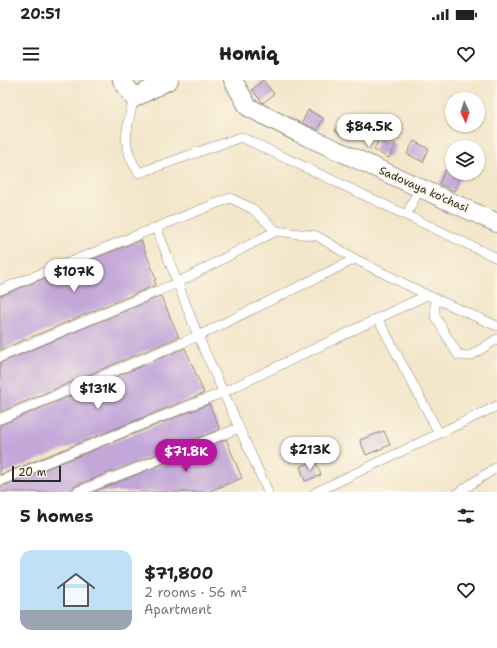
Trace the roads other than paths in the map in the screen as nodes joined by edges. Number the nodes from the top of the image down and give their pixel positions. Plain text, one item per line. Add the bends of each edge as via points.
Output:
1 (122, 80) edge
2 (169, 80) edge
3 (233, 80) edge
4 (134, 98) junction
5 (420, 188) junction
6 (407, 214) junction
7 (497, 223) edge
8 (157, 229) junction
9 (276, 231) junction
10 (497, 258) edge
11 (355, 259) junction
12 (177, 283) junction
13 (0, 290) edge
14 (431, 297) junction
15 (378, 319) junction
16 (497, 326) edge
17 (198, 336) junction
18 (497, 339) edge
19 (0, 357) edge
20 (224, 392) junction
21 (497, 406) edge
22 (0, 419) edge
23 (239, 428) junction
24 (439, 433) junction
25 (497, 467) edge
26 (0, 481) edge
27 (77, 492) edge
28 (268, 492) edge
29 (316, 492) edge
30 (459, 492) edge

1 - 4 street
2 - 4 street
3 - 5 street, Sadovaya ko'chasi via 248,107
4 - 6 lane via 125,139 129,159 139,173 241,137
5 - 6 lane
5 - 7 street, Sadovaya ko'chasi
6 - 10 lane
8 - 9 lane via 230,198 253,209
8 - 12 lane
8 - 13 lane
9 - 11 lane via 317,236
9 - 12 lane
11 - 14 lane
11 - 17 lane
12 - 17 lane
12 - 19 lane
14 - 15 lane
14 - 16 lane
14 - 18 lane via 435,316 458,355 470,356
15 - 20 lane
15 - 24 lane
17 - 20 lane
17 - 22 lane
20 - 23 lane
20 - 26 lane
21 - 24 lane
23 - 27 lane
23 - 28 lane
24 - 29 lane
25 - 30 lane

